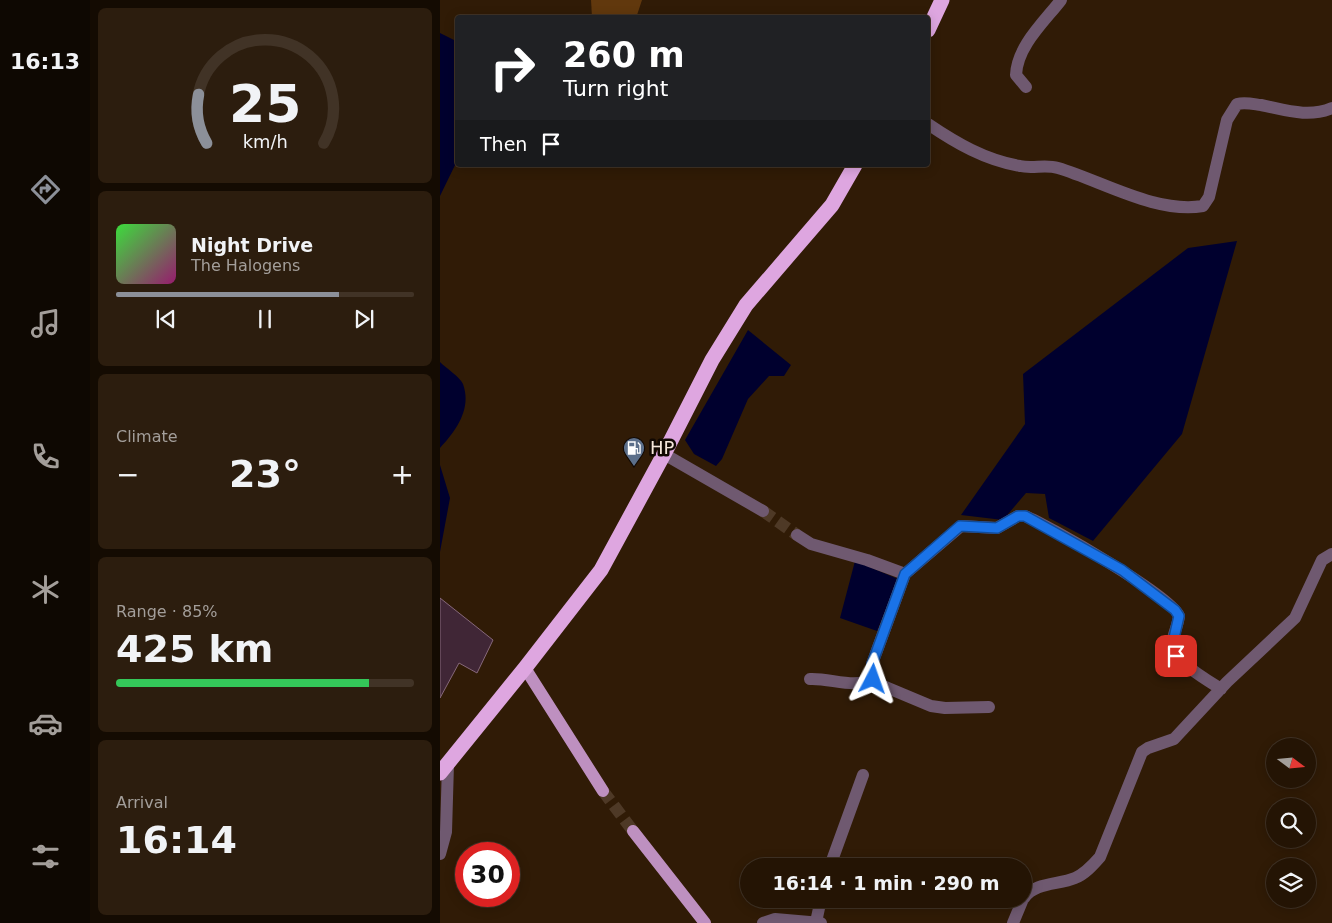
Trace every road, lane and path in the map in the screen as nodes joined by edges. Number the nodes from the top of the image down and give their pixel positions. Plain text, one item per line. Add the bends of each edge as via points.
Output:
1 (942, 0) edge
2 (1062, 0) edge
3 (930, 26) edge
4 (1026, 87) dead end
5 (1332, 108) edge
6 (930, 125) edge
7 (854, 167) edge
8 (664, 454) junction
9 (763, 511) tunnel mouth
10 (797, 536) tunnel mouth
11 (1332, 554) edge
12 (905, 574) junction
13 (525, 668) junction
14 (810, 679) dead end
15 (873, 679) junction
16 (1221, 689) junction
17 (989, 707) dead end
18 (444, 768) edge
19 (862, 775) dead end
20 (603, 791) tunnel mouth
21 (633, 831) tunnel mouth
22 (440, 854) edge
23 (833, 858) edge
24 (1032, 890) edge
25 (820, 908) edge
26 (1020, 908) edge
27 (819, 922) edge
28 (705, 923) edge
29 (763, 923) edge
30 (1013, 923) edge

1 - 3 highway
2 - 4 street via 1030,39 1018,60 1016,75
5 - 6 street via 1307,114 1237,104 1226,120 1208,200 1203,206 1190,208 1164,206 1051,166 1031,168 995,160 968,150
7 - 8 highway via 832,205 746,306 712,360
8 - 9 street
8 - 13 highway via 600,570
10 - 12 street via 811,544
11 - 16 street via 1322,560 1294,618
12 - 15 street via 872,664
12 - 16 street via 960,526 997,528 1018,516 1025,516 1122,570 1172,606 1179,616 1172,647 1174,652 1199,675
13 - 18 highway
13 - 20 main road
14 - 15 street via 860,684
15 - 17 street via 931,706
16 - 24 street via 1174,739 1142,752 1100,857 1091,868 1076,878
18 - 22 street via 446,832
19 - 23 street
21 - 28 main road
25 - 27 street
26 - 30 street
27 - 29 street via 775,920

